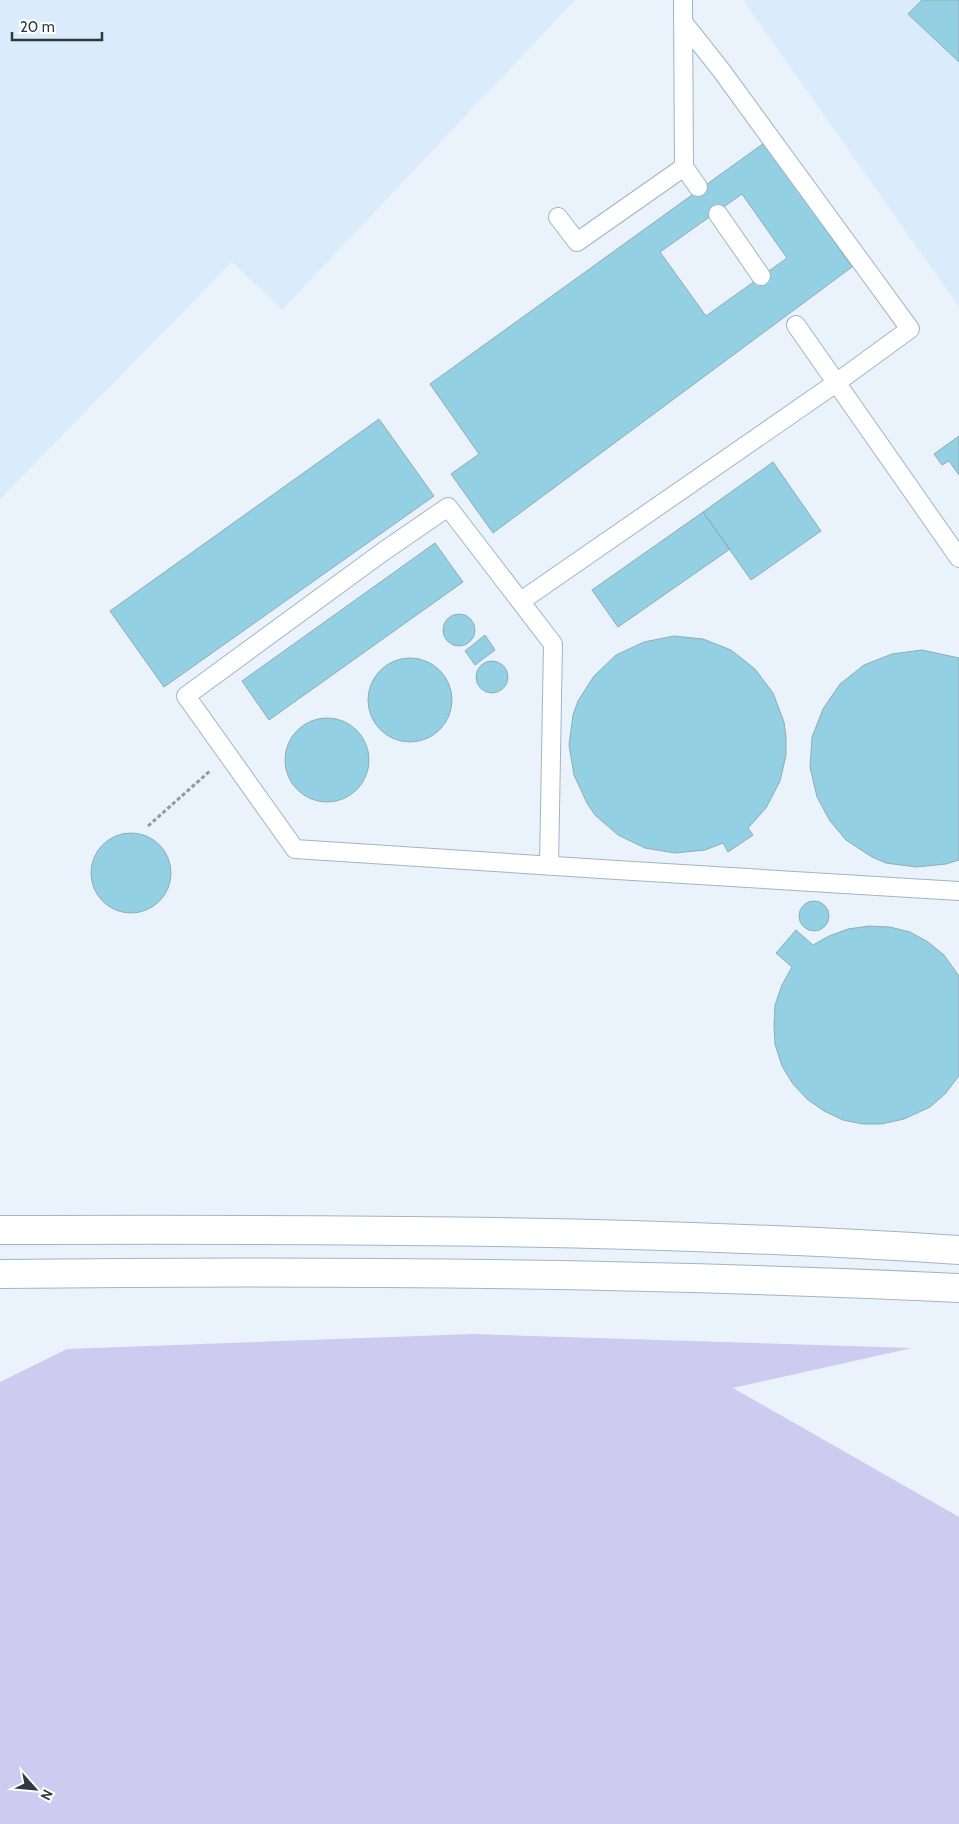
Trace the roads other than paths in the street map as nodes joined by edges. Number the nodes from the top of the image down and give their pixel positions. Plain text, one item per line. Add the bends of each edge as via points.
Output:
1 (683, 0) edge
2 (682, 22) junction
3 (684, 166) junction
4 (698, 186) dead end
5 (718, 214) dead end
6 (558, 218) dead end
7 (761, 276) dead end
8 (796, 325) dead end
9 (836, 383) junction
10 (959, 558) edge
11 (521, 601) junction
12 (549, 866) junction
13 (959, 891) edge
14 (0, 1230) edge
15 (959, 1250) edge
16 (0, 1274) edge
17 (959, 1288) edge

1 - 2 lane
2 - 3 lane
2 - 9 lane via 910,329
3 - 4 lane
3 - 6 lane via 577,242
5 - 7 lane
8 - 9 lane
9 - 10 lane
9 - 11 lane
11 - 12 lane via 553,644
11 - 12 lane via 448,508 186,696 295,849
12 - 13 lane
14 - 15 highway via 586,1233
16 - 17 highway via 334,1273 775,1280

